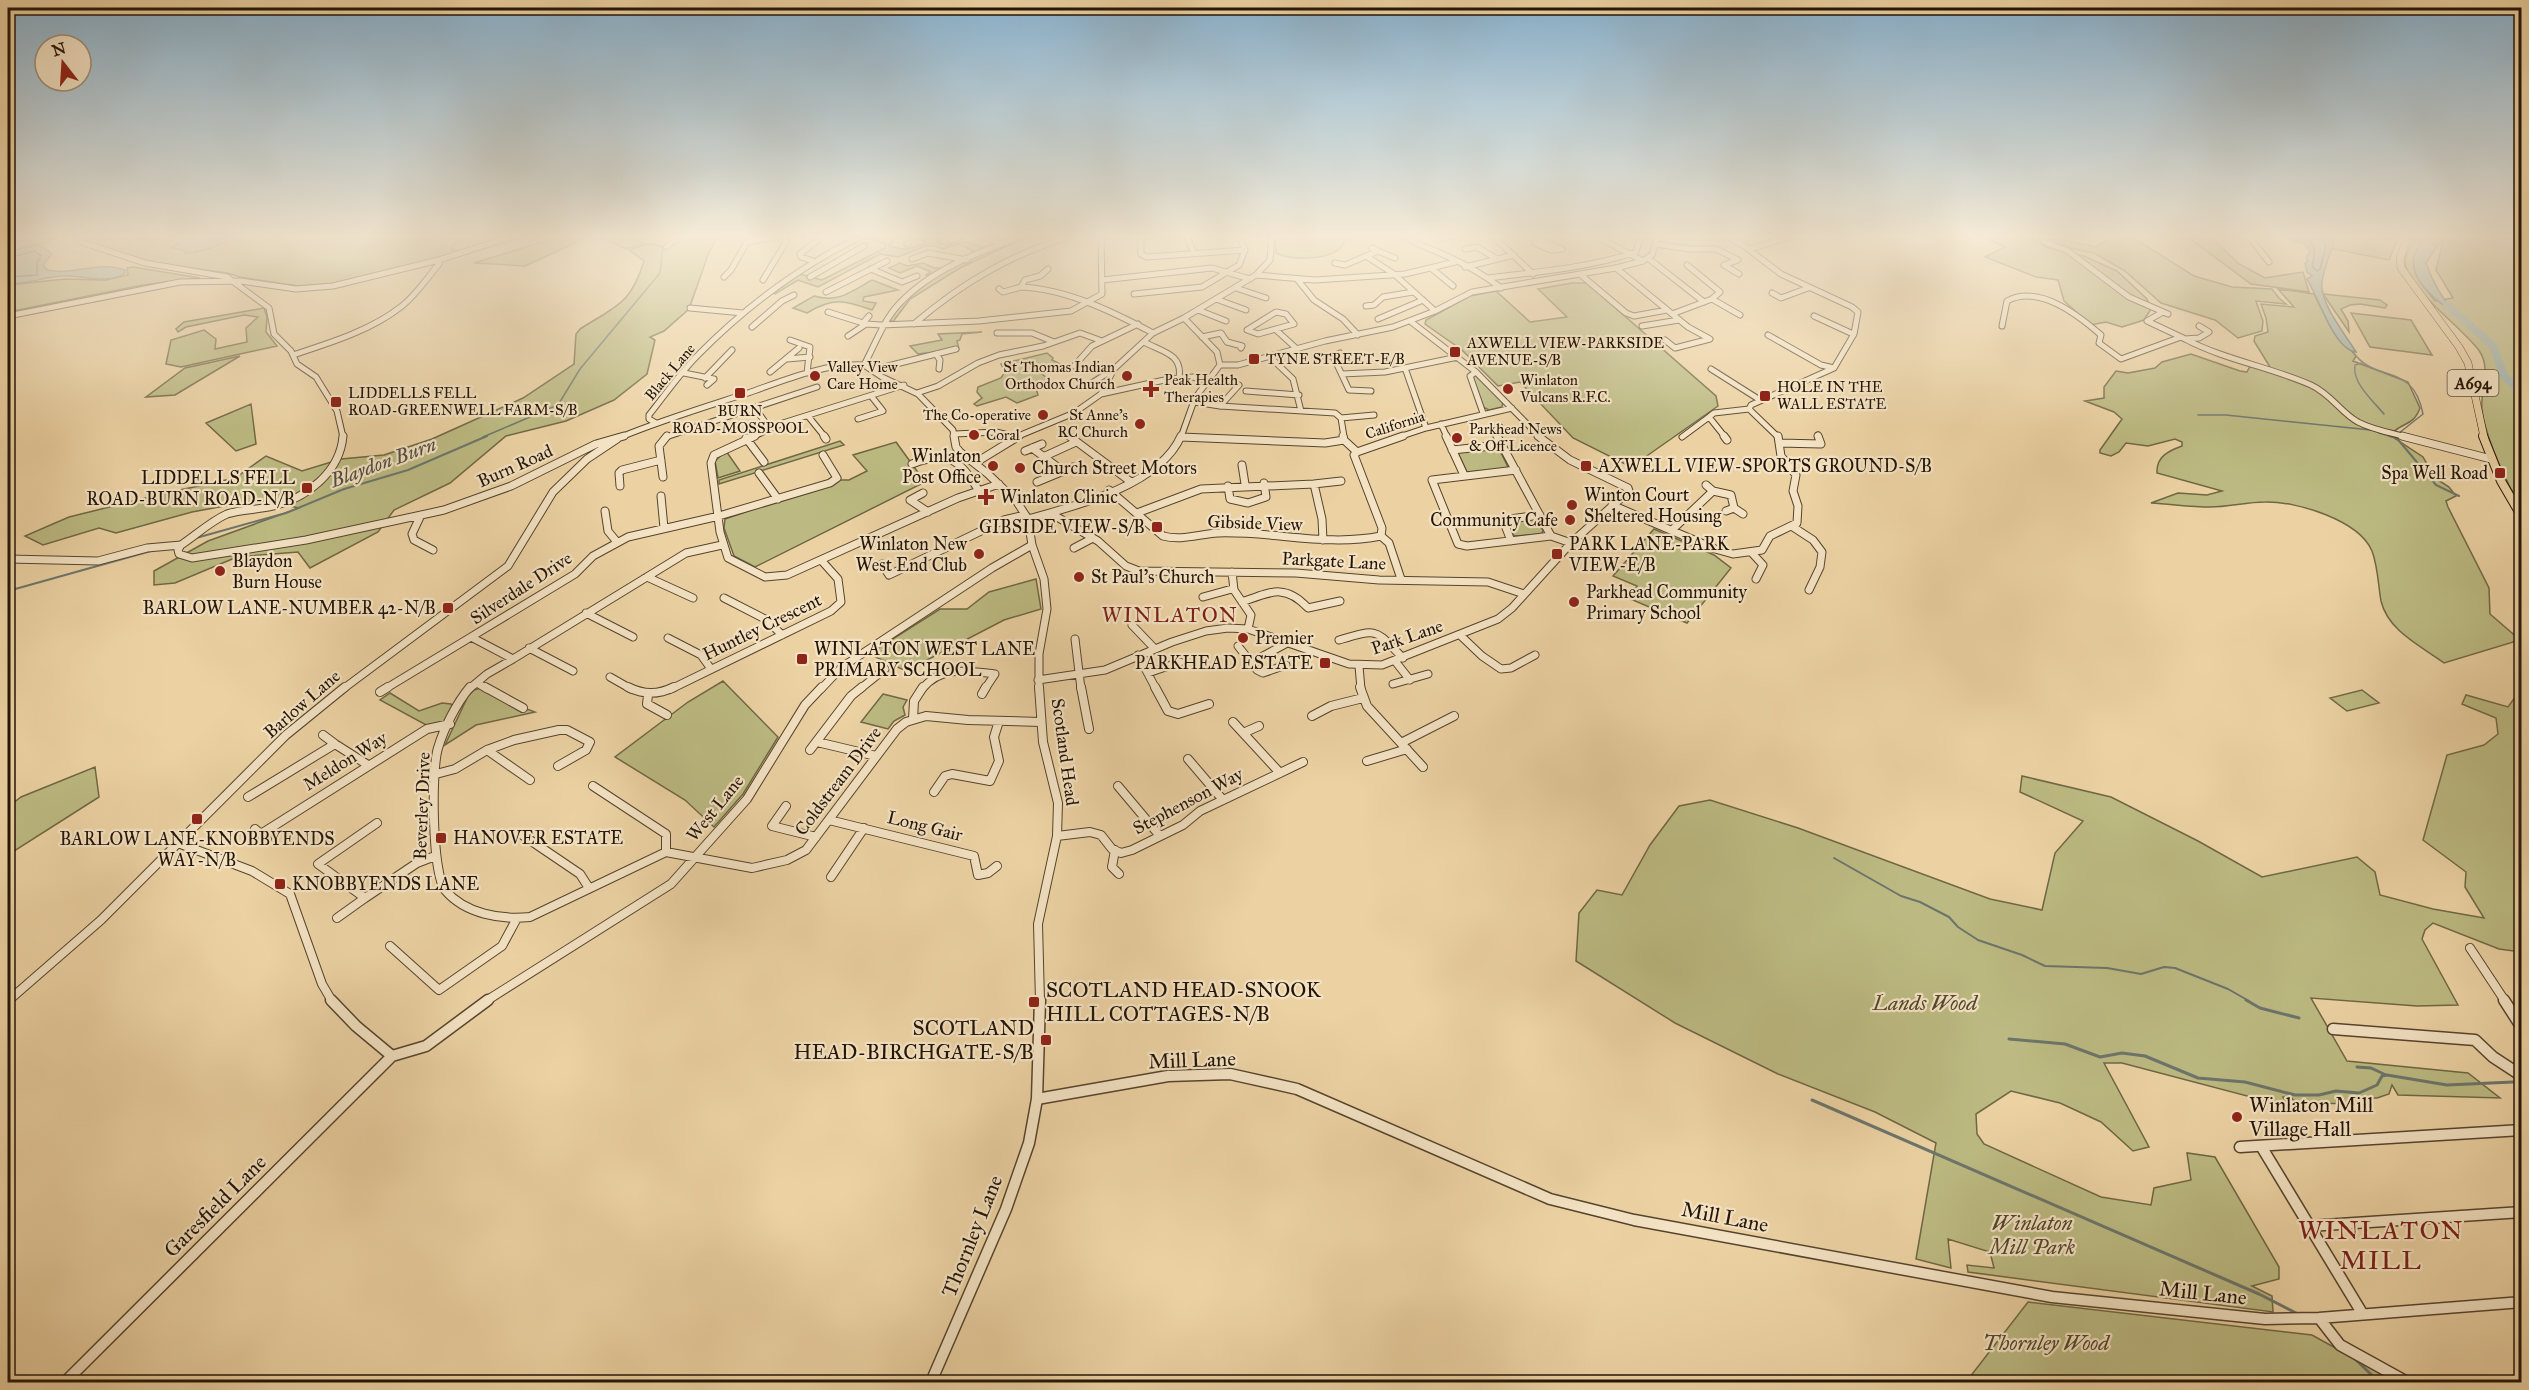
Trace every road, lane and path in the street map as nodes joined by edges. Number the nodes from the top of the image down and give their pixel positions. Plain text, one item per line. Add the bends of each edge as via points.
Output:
1 (87, 300) edge
2 (258, 300) edge
3 (406, 300) edge
4 (759, 300) edge
5 (905, 300) edge
6 (943, 300) edge
7 (1079, 300) edge
8 (1092, 300) edge
9 (1215, 300) edge
10 (1218, 300) edge
11 (1314, 300) edge
12 (1379, 300) edge
13 (1423, 300) joint
14 (1456, 300) edge
15 (1611, 300) edge
16 (1654, 300) edge
17 (1701, 300) edge
18 (1710, 300) edge
19 (1714, 300) edge
20 (1835, 300) edge
21 (2008, 300) edge
22 (2049, 300) edge
23 (2135, 300) edge
24 (2425, 300) edge
25 (782, 301) edge
26 (1704, 302) junction
27 (1087, 303) junction
28 (1366, 306) dead end
29 (690, 308) dead end
30 (1198, 310) junction
31 (1246, 310) dead end
32 (1435, 311) junction
33 (827, 312) dead end
34 (1669, 312) junction
35 (743, 313) junction
36 (1740, 315) dead end
37 (8, 316) edge
38 (869, 316) dead end
39 (1814, 316) dead end
40 (1184, 318) junction
41 (1378, 319) dead end
42 (1679, 320) junction
43 (1226, 321) dead end
44 (1410, 321) junction
45 (864, 323) junction
46 (914, 324) junction
47 (1138, 324) junction
48 (1657, 324) junction
49 (886, 325) junction
50 (1642, 326) dead end
51 (2002, 326) dead end
52 (2199, 326) dead end
53 (752, 327) dead end
54 (1276, 330) junction
55 (1665, 331) dead end
56 (997, 333) dead end
57 (1153, 333) junction
58 (1853, 334) junction
59 (1358, 335) junction
60 (1768, 335) dead end
61 (848, 336) dead end
62 (1202, 337) junction
63 (2183, 338) junction
64 (790, 340) dead end
65 (1665, 340) dead end
66 (1102, 341) junction
67 (1054, 342) junction
68 (1144, 342) junction
69 (799, 348) dead end
70 (1241, 348) dead end
71 (956, 349) dead end
72 (1297, 349) junction
73 (732, 350) dead end
74 (1340, 353) dead end
75 (936, 354) junction
76 (293, 355) junction
77 (1269, 356) junction
78 (1324, 356) dead end
79 (810, 357) junction
80 (1333, 357) junction
81 (1458, 357) junction
82 (786, 359) junction
83 (864, 365) junction
84 (1220, 365) junction
85 (1074, 366) dead end
86 (1405, 368) junction
87 (1834, 368) junction
88 (939, 369) dead end
89 (1114, 369) junction
90 (1711, 369) dead end
91 (872, 370) junction
92 (770, 372) dead end
93 (1476, 372) junction
94 (684, 373) junction
95 (807, 373) junction
96 (1342, 374) junction
97 (705, 378) junction
98 (1179, 378) junction
99 (1222, 380) dead end
100 (1208, 381) junction
101 (707, 385) dead end
102 (904, 386) junction
103 (1087, 386) dead end
104 (817, 387) dead end
105 (1371, 391) dead end
106 (916, 392) junction
107 (1246, 392) dead end
108 (1101, 394) junction
109 (1299, 395) junction
110 (872, 397) junction
111 (1760, 400) junction
112 (1194, 402) junction
113 (1220, 406) junction
114 (755, 408) junction
115 (1512, 408) junction
116 (1749, 409) junction
117 (1301, 411) junction
118 (1483, 413) junction
119 (1374, 415) dead end
120 (808, 416) junction
121 (1709, 417) junction
122 (1341, 418) junction
123 (858, 419) dead end
124 (656, 423) junction
125 (1441, 424) junction
126 (1500, 427) dead end
127 (1426, 428) junction
128 (770, 429) junction
129 (1064, 432) dead end
130 (955, 434) junction
131 (1818, 435) dead end
132 (1017, 437) junction
133 (1181, 437) junction
134 (1682, 437) dead end
135 (746, 438) junction
136 (617, 439) junction
137 (826, 439) dead end
138 (1727, 440) dead end
139 (1344, 441) junction
140 (1076, 442) junction
141 (1779, 443) junction
142 (1042, 444) dead end
143 (1502, 445) junction
144 (1452, 450) junction
145 (1357, 452) junction
146 (823, 455) dead end
147 (1043, 457) junction
148 (2491, 459) junction
149 (661, 460) junction
150 (764, 462) dead end
151 (975, 463) junction
152 (912, 464) dead end
153 (1242, 465) dead end
154 (1073, 467) dead end
155 (1516, 470) junction
156 (1063, 471) junction
157 (759, 473) dead end
158 (1464, 475) junction
159 (663, 477) dead end
160 (1341, 481) dead end
161 (1037, 482) dead end
162 (1131, 482) junction
163 (1264, 483) junction
164 (999, 484) junction
165 (1245, 484) junction
166 (1314, 484) junction
167 (1706, 485) dead end
168 (620, 486) dead end
169 (1228, 486) junction
170 (1110, 490) junction
171 (979, 491) junction
172 (1713, 491) junction
173 (923, 493) dead end
174 (661, 496) dead end
175 (778, 499) junction
176 (1612, 505) junction
177 (1734, 508) junction
178 (605, 511) dead end
179 (1726, 511) dead end
180 (928, 512) junction
181 (1137, 513) junction
182 (1052, 514) junction
183 (1743, 514) dead end
184 (1539, 515) junction
185 (718, 516) junction
186 (420, 517) junction
187 (1026, 517) junction
188 (2522, 517) edge
189 (1793, 527) junction
190 (664, 528) junction
191 (1672, 530) junction
192 (1381, 536) junction
193 (1551, 536) junction
194 (1093, 538) junction
195 (1323, 540) junction
196 (1511, 541) junction
197 (617, 542) junction
198 (1571, 543) junction
199 (182, 545) junction
200 (722, 545) junction
201 (1032, 545) junction
202 (1074, 548) dead end
203 (433, 550) dead end
204 (1752, 553) junction
205 (8, 559) edge
206 (821, 560) junction
207 (882, 564) dead end
208 (1232, 572) junction
209 (646, 577) junction
210 (1401, 579) junction
211 (1756, 579) dead end
212 (1232, 589) junction
213 (1809, 590) dead end
214 (1524, 594) junction
215 (1203, 597) dead end
216 (693, 598) dead end
217 (724, 598) dead end
218 (1340, 601) dead end
219 (1242, 602) junction
220 (586, 613) junction
221 (1132, 625) dead end
222 (1248, 629) junction
223 (782, 635) junction
224 (1460, 635) junction
225 (471, 637) junction
226 (633, 637) dead end
227 (668, 638) dead end
228 (1075, 639) dead end
229 (1339, 640) dead end
230 (1289, 642) junction
231 (1238, 646) dead end
232 (529, 648) junction
233 (1154, 648) junction
234 (1138, 655) junction
235 (1535, 655) dead end
236 (513, 658) junction
237 (1399, 660) junction
238 (1180, 662) dead end
239 (1252, 662) junction
240 (1286, 665) dead end
241 (1001, 666) dead end
242 (1359, 666) junction
243 (711, 669) junction
244 (885, 669) dead end
245 (573, 671) dead end
246 (1148, 673) junction
247 (995, 674) junction
248 (1428, 674) dead end
249 (1080, 675) junction
250 (610, 677) dead end
251 (1038, 680) junction
252 (1410, 680) junction
253 (477, 683) junction
254 (1393, 684) dead end
255 (380, 692) dead end
256 (982, 694) dead end
257 (648, 695) junction
258 (1363, 698) junction
259 (1209, 704) dead end
260 (523, 708) dead end
261 (667, 715) dead end
262 (1312, 716) dead end
263 (1454, 716) dead end
264 (913, 719) junction
265 (999, 721) junction
266 (1041, 722) junction
267 (1233, 722) dead end
268 (450, 724) junction
269 (1259, 726) dead end
270 (1089, 729) dead end
271 (1243, 733) junction
272 (323, 735) dead end
273 (817, 742) junction
274 (335, 744) junction
275 (1404, 746) junction
276 (487, 750) junction
277 (810, 750) dead end
278 (876, 756) junction
279 (1188, 759) dead end
280 (1367, 761) dead end
281 (1303, 762) dead end
282 (368, 765) junction
283 (558, 766) dead end
284 (1423, 767) dead end
285 (1280, 772) junction
286 (436, 774) junction
287 (530, 780) dead end
288 (593, 786) dead end
289 (1118, 786) dead end
290 (934, 792) dead end
291 (248, 797) dead end
292 (1223, 800) junction
293 (786, 806) dead end
294 (829, 820) junction
295 (377, 823) dead end
296 (864, 828) junction
297 (261, 834) dead end
298 (521, 834) dead end
299 (1057, 836) junction
300 (816, 837) junction
301 (1160, 837) junction
302 (178, 843) junction
303 (1115, 850) junction
304 (666, 852) junction
305 (435, 856) junction
306 (695, 857) junction
307 (997, 866) dead end
308 (1119, 874) dead end
309 (831, 877) dead end
310 (589, 888) junction
311 (365, 898) junction
312 (337, 918) dead end
313 (516, 920) junction
314 (390, 946) dead end
315 (2470, 948) dead end
316 (8, 1001) edge
317 (2522, 1028) edge
318 (2333, 1029) dead end
319 (392, 1056) junction
320 (2522, 1076) edge
321 (1037, 1099) junction
322 (2522, 1130) edge
323 (2261, 1146) junction
324 (2240, 1147) dead end
325 (2522, 1212) edge
326 (2309, 1226) junction
327 (2522, 1302) edge
328 (2362, 1313) junction
329 (2319, 1318) junction
330 (64, 1383) edge
331 (931, 1383) edge
332 (2407, 1383) edge

1 - 37 street
2 - 76 street via 269,308 273,331
3 - 76 street via 393,312
4 - 35 street, Black Lane
5 - 49 street
6 - 46 street
7 - 27 street
8 - 27 street
9 - 30 street
10 - 31 street
11 - 59 street via 1343,319
12 - 28 street
13 - 32 street
13 - 41 street
14 - 32 street
15 - 34 street via 1634,315
16 - 34 street
17 - 26 street
18 - 26 street
19 - 36 street
20 - 58 street via 1858,312
21 - 51 street
22 - 63 street via 2093,328 2101,335 2098,343 2121,358
23 - 63 street via 2165,313 2147,321
24 - 148 main road, A694 via 2468,363
25 - 53 street
26 - 34 street
27 - 46 street via 1067,312
27 - 47 street
29 - 35 street
30 - 40 street
30 - 43 street
32 - 44 street
33 - 45 street
34 - 42 street
35 - 94 street, Black Lane
38 - 45 street
39 - 58 street
40 - 57 street
40 - 62 street
42 - 48 street
42 - 65 street via 1710,339 1675,348
44 - 59 street
44 - 81 street
45 - 49 street
45 - 61 street
46 - 49 street
47 - 57 street
47 - 66 street
48 - 50 street
48 - 55 street
49 - 83 street
52 - 63 street via 2209,332 2199,338
54 - 54 street via 1255,334 1246,329 1276,312 1284,312 1294,322
54 - 72 street
56 - 67 street via 1032,333
57 - 68 street
58 - 87 street
59 - 72 street
60 - 87 street via 1821,365
62 - 70 street via 1221,333 1227,342
62 - 84 street via 1217,352
63 - 148 street via 2206,350 2295,378 2330,396 2357,422
64 - 79 street via 810,347
66 - 67 street via 1082,333
66 - 85 street via 1088,349
67 - 106 street via 988,358 940,385
68 - 89 street
68 - 98 street via 1178,360 1182,366
69 - 82 street
71 - 75 street
72 - 77 street
73 - 97 street
74 - 80 street
75 - 88 street
75 - 91 street
76 - 199 street via 297,364 321,383 339,420 343,438 331,472 284,503 228,514
77 - 84 street via 1238,365
77 - 109 street via 1290,372
78 - 80 street
79 - 82 street
79 - 95 street
80 - 96 street
81 - 86 street
81 - 93 street
82 - 92 street
83 - 91 street
83 - 95 street, Burn Road via 844,364
84 - 100 street
86 - 96 street
86 - 127 street
87 - 111 street
89 - 103 street
89 - 108 street
90 - 111 street
91 - 102 street
93 - 115 street
93 - 118 street via 1470,376
94 - 97 street
94 - 124 street, Black Lane via 649,416
95 - 124 street, Burn Road
96 - 105 street via 1345,391
97 - 101 street via 714,379
98 - 100 street
98 - 108 street
99 - 113 street via 1239,384
100 - 112 street
102 - 106 street
102 - 110 street
104 - 114 street
106 - 130 street
107 - 109 street
108 - 132 street via 1070,416
109 - 117 street
110 - 120 street
110 - 123 street via 882,411
111 - 116 street
112 - 113 street
112 - 133 street
113 - 117 street
114 - 128 street
114 - 149 street via 667,436 660,446
115 - 118 street, California
115 - 176 street, Park Lane via 1544,442 1570,460 1625,484 1629,491
116 - 121 street
116 - 141 street via 1778,436
117 - 122 street via 1335,413
118 - 125 street, California
119 - 122 street
120 - 128 street
120 - 137 street
121 - 134 street
121 - 138 street
122 - 139 street
124 - 136 street, Burn Road
125 - 127 street, California
125 - 144 street
126 - 143 street via 1493,428
127 - 145 street, California
128 - 135 street
129 - 140 street
130 - 132 street via 985,428
130 - 151 street via 956,447
131 - 141 street via 1821,444
132 - 151 street
133 - 139 street, California
133 - 162 street via 1169,458
135 - 150 street
135 - 185 street via 711,460
136 - 186 street, Burn Road via 596,444 494,493
136 - 302 street, Barlow Lane via 587,459 553,492 508,566 286,735
139 - 145 street, California
140 - 147 street
140 - 162 street
141 - 189 street via 1781,456 1796,475 1793,491 1798,520
142 - 147 street via 1029,450
143 - 144 street
143 - 155 street
144 - 158 street
145 - 192 street via 1354,455 1382,528
146 - 175 street, Silverdale Drive via 837,478
147 - 156 street
148 - 188 main road, A694
149 - 159 street
149 - 168 street via 622,470
151 - 164 street
152 - 171 street via 941,455 950,458 960,464
153 - 165 street
154 - 156 street
155 - 158 street
155 - 184 street
156 - 161 street
157 - 175 street
158 - 196 street via 1432,480 1458,544
160 - 166 street
162 - 170 street
163 - 165 street
163 - 166 street
163 - 169 street via 1266,497 1260,501 1235,502 1230,499
164 - 171 street
164 - 187 street
165 - 169 street
166 - 195 street via 1323,520
167 - 172 street
169 - 181 street via 1201,489
170 - 181 street, Gibside View
170 - 182 street
171 - 180 street
172 - 177 street via 1731,495
172 - 191 street
173 - 180 street via 909,500
174 - 190 street
175 - 185 street, Silverdale Drive
176 - 191 street
176 - 198 street, Park Lane
177 - 179 street
177 - 183 street
178 - 197 street via 608,531
180 - 206 street
181 - 195 street, Gibside View via 1172,539 1220,533
182 - 187 street
182 - 194 street
184 - 193 street
184 - 196 street via 1503,520
185 - 190 street, Silverdale Drive
185 - 200 street
186 - 199 street, Burn Road via 192,558 179,554
186 - 203 street via 412,534 414,540
187 - 201 street, Scotland Head
187 - 207 street via 1004,520 889,575
189 - 204 street via 1770,536 1762,550
189 - 213 street via 1820,543 1822,549 1820,570
190 - 197 street, Silverdale Drive
191 - 204 street via 1724,552
192 - 195 street, Gibside View
192 - 210 street via 1389,543
193 - 196 street
193 - 198 street
194 - 202 street
194 - 208 street, Parkgate Lane via 1139,572
197 - 225 street, Silverdale Drive via 593,556 575,574
198 - 214 street, Park Lane
199 - 205 street via 139,550 98,561
200 - 206 street via 728,558 765,576 787,574
200 - 209 street via 686,553
201 - 251 street, Scotland Head via 1044,579 1047,609
201 - 306 street, West Lane via 842,667 805,705 747,800
204 - 211 street via 1763,565
206 - 223 street, Huntley Crescent via 838,579 841,602
208 - 210 street, Parkgate Lane
208 - 212 street
209 - 216 street
209 - 220 street
210 - 214 street, Parkgate Lane via 1488,582
212 - 215 street
212 - 219 street
214 - 224 street, Park Lane via 1497,619
217 - 223 street via 767,620
218 - 219 street via 1308,608 1290,591 1274,591
219 - 222 street via 1252,615
220 - 226 street
220 - 232 street
221 - 233 street
222 - 230 street, Park Lane
222 - 233 street, Park Lane via 1206,631
223 - 243 street, Huntley Crescent
224 - 235 street via 1501,669
224 - 237 street, Park Lane
225 - 236 street, Silverdale Drive
225 - 255 street
227 - 243 street via 701,655
228 - 249 street
229 - 237 street via 1378,633
230 - 239 street
230 - 242 street, Park Lane
231 - 239 street
232 - 236 street
232 - 245 street
233 - 234 street, Park Lane
234 - 246 street
234 - 249 street, Park Lane via 1105,670
236 - 253 street, Beverley Drive
237 - 242 street, Park Lane
237 - 252 street
238 - 246 street
239 - 240 street via 1263,673
241 - 247 street
242 - 258 street
243 - 257 street, Huntley Crescent via 664,692
244 - 273 street via 851,696
246 - 259 street via 1168,711 1178,714
247 - 256 street
247 - 264 street via 959,670 938,676 915,697 911,707
248 - 252 street
249 - 251 street, Park Lane
249 - 270 street
250 - 257 street
251 - 266 street, Scotland Head
252 - 254 street
253 - 260 street
253 - 268 street, Beverley Drive via 466,692
257 - 261 street via 647,704
258 - 262 street via 1331,706
258 - 275 street
263 - 275 street
264 - 265 street via 926,716
264 - 278 street, Coldstream Drive via 897,729
265 - 266 street
265 - 290 street via 994,737 999,761 990,781 952,774 945,776
266 - 299 street, Scotland Head via 1058,803
267 - 271 street
268 - 282 street, Meldon Way via 427,729
268 - 286 street, Beverley Drive via 436,752
269 - 271 street
271 - 285 street
272 - 274 street
273 - 277 street
273 - 278 street
274 - 282 street
274 - 291 street
275 - 280 street
275 - 284 street
276 - 283 street via 559,730 590,742 586,750
276 - 286 street
276 - 287 street
278 - 294 street, Coldstream Drive
279 - 292 street
281 - 285 street, Stephenson Way
282 - 297 street, Meldon Way
285 - 292 street, Stephenson Way
286 - 305 street, Beverley Drive
288 - 304 street via 666,834
289 - 301 street
292 - 301 street, Stephenson Way via 1200,810
293 - 300 street via 772,826
294 - 296 street, Long Gair
294 - 300 street, Coldstream Drive
295 - 311 street via 318,864
296 - 307 street, Long Gair via 974,856 978,875
296 - 309 street, Long Gair
298 - 310 street via 580,874
299 - 303 street, Stephenson Way via 1090,832 1101,835
299 - 321 street, Scotland Head via 1038,924
300 - 306 street, Coldstream Drive via 806,850 768,866 752,868
301 - 303 street, Stephenson Way via 1132,850
302 - 316 street, Barlow Lane via 100,920
302 - 319 street via 267,878 292,895 326,993 362,1032
303 - 308 street via 1112,867
304 - 306 street
304 - 310 street
305 - 311 street via 417,863
305 - 313 street, Beverley Drive via 438,879 450,895 472,910
306 - 319 street, West Lane via 671,884 488,1000 426,1046
310 - 313 street
311 - 312 street
313 - 314 street via 502,946 439,990
315 - 317 street
318 - 320 street via 2475,1040
319 - 330 street, Garesfield Lane
321 - 329 street, Mill Lane via 1168,1076 1230,1074 1297,1089 1550,1199 1634,1220 2052,1298 2265,1319
321 - 331 street, Thornley Lane via 1029,1143 1006,1209
322 - 323 street
323 - 324 street
323 - 326 street
325 - 326 street
326 - 328 street
327 - 328 street, Mill Lane
328 - 329 street, Mill Lane
329 - 332 street via 2340,1345

